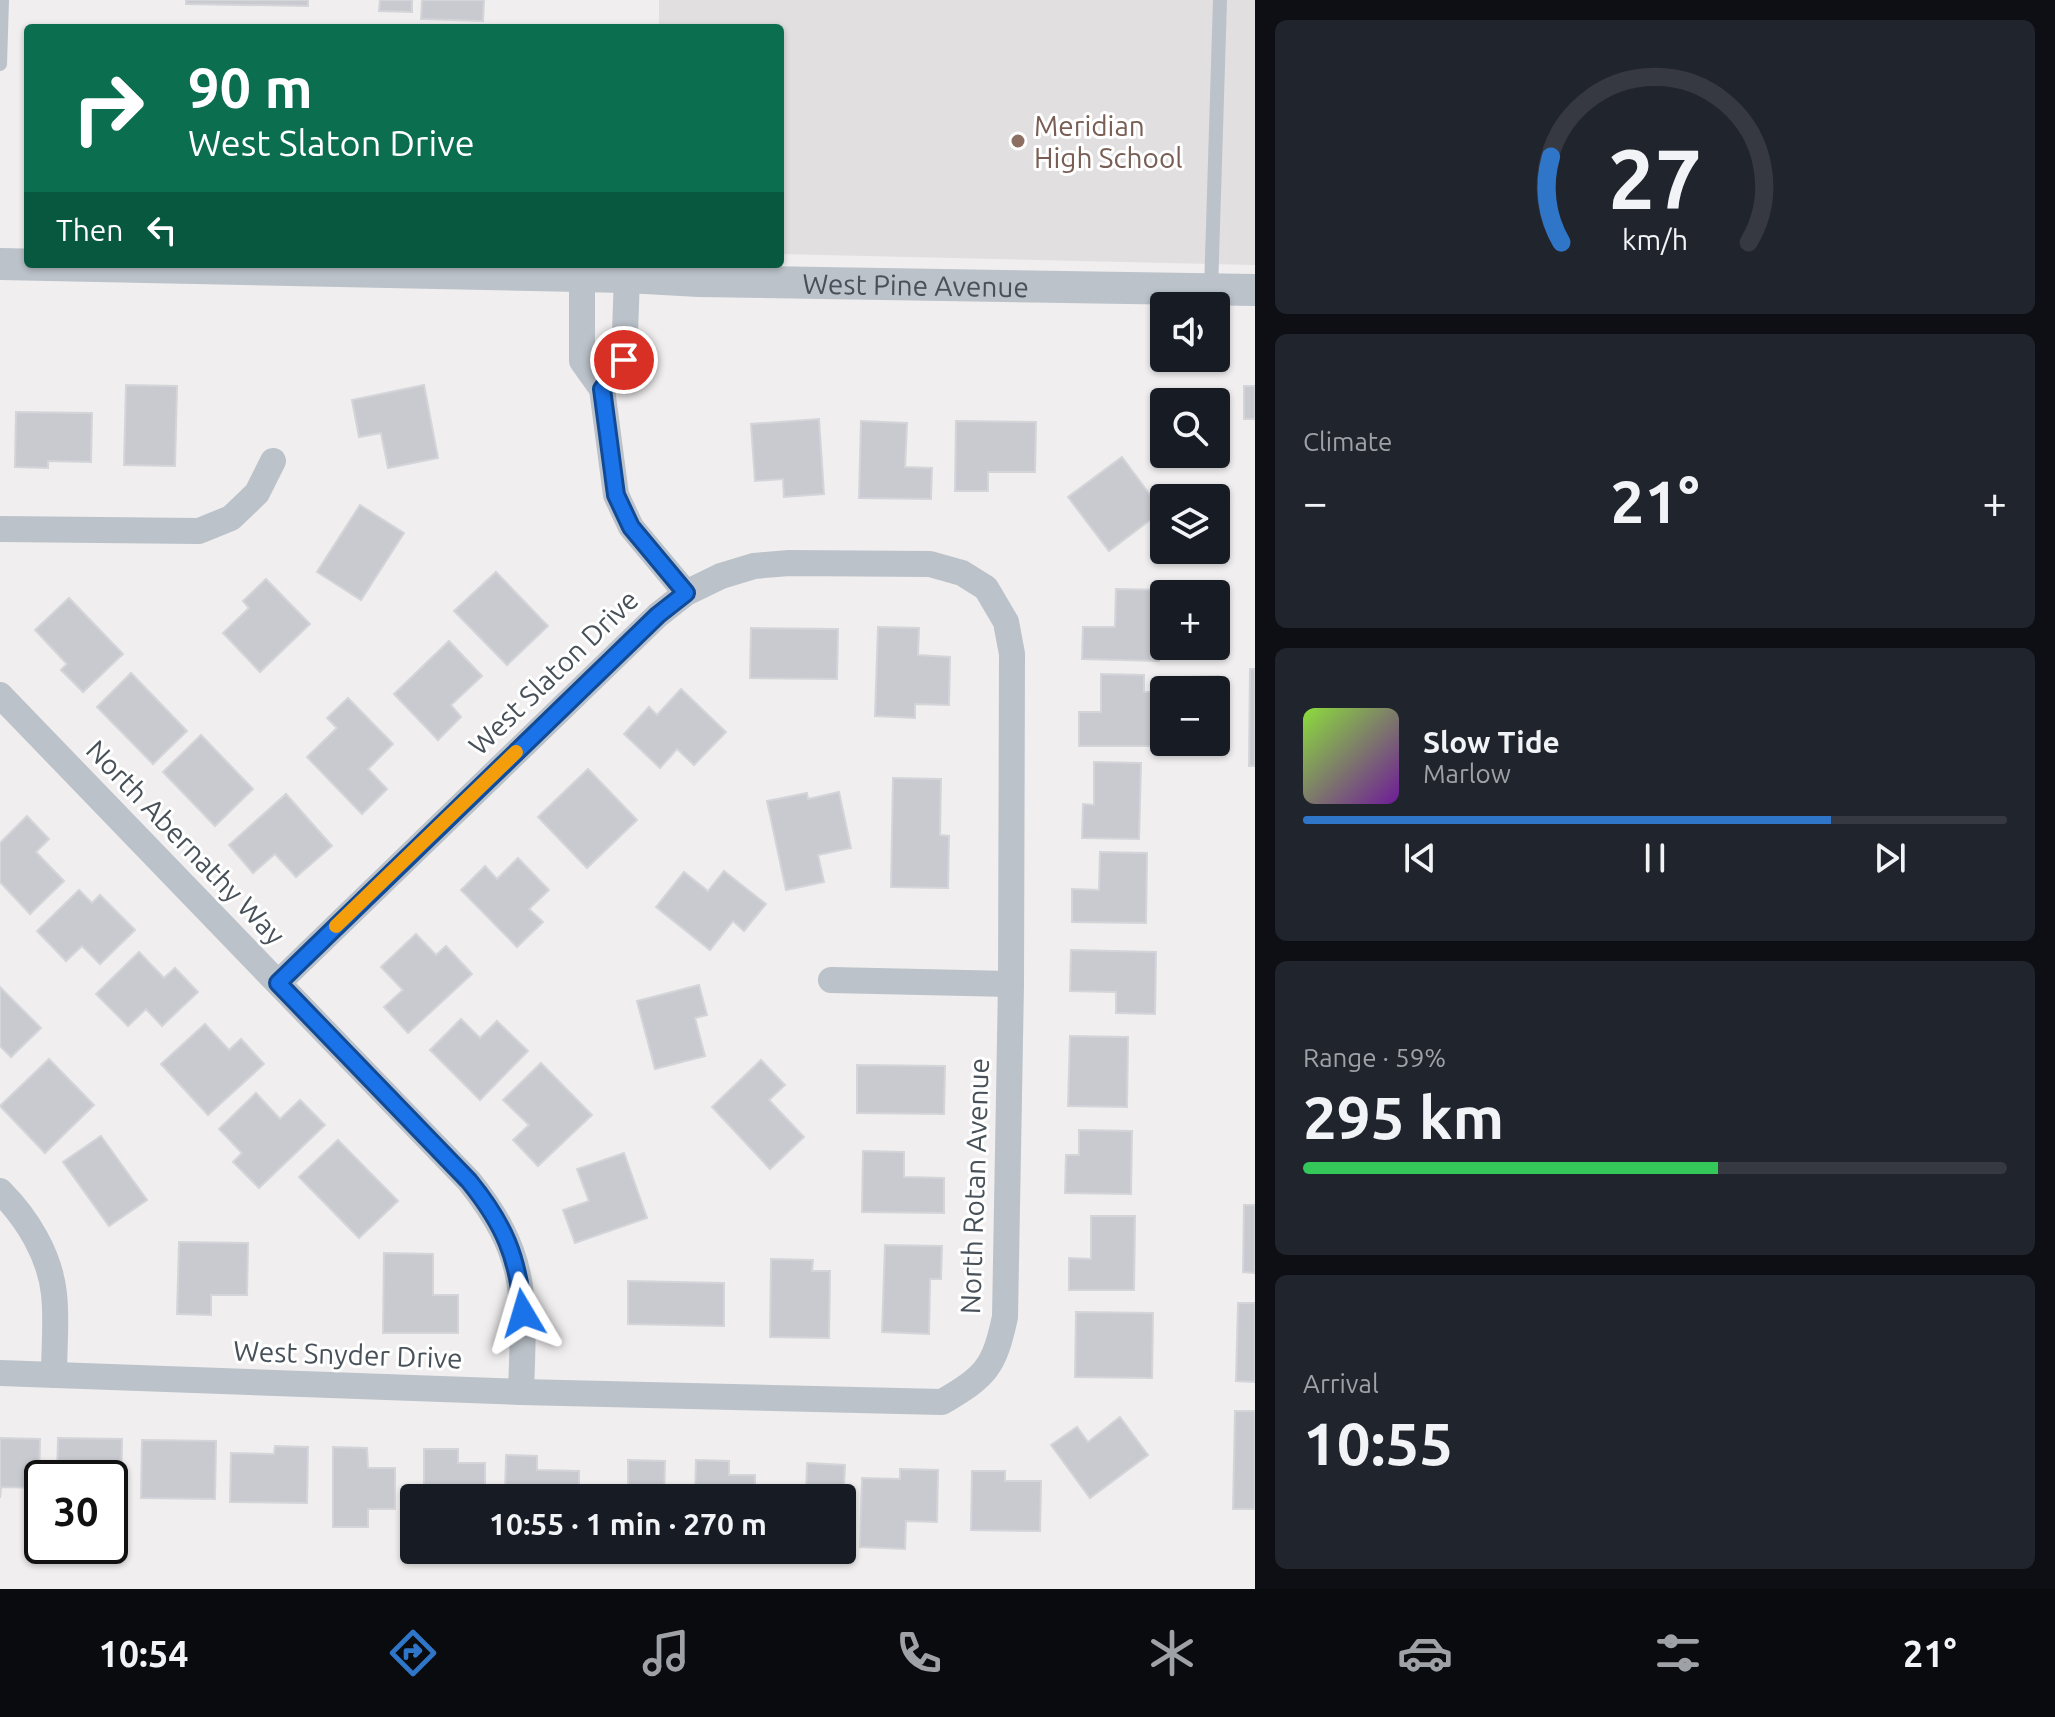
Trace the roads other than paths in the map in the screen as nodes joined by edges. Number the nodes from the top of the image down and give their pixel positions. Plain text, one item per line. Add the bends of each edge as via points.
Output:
1 (2, 0) edge
2 (1220, 0) edge
3 (0, 64) edge
4 (0, 264) edge
5 (24, 264) edge
6 (259, 268) edge
7 (582, 277) junction
8 (627, 277) junction
9 (1211, 290) junction
10 (1255, 290) edge
11 (602, 389) junction
12 (273, 461) dead end
13 (0, 529) edge
14 (986, 588) joint
15 (686, 593) junction
16 (0, 695) edge
17 (831, 980) dead end
18 (278, 983) junction
19 (1011, 984) junction
20 (0, 1191) edge
21 (0, 1373) edge
22 (54, 1375) junction
23 (975, 1382) joint
24 (521, 1392) junction

1 - 3 lane
2 - 9 lane
4 - 5 street, West Pine Avenue
6 - 7 street, West Pine Avenue
7 - 8 street, West Pine Avenue
7 - 11 street via 582,361
8 - 9 street, West Pine Avenue
8 - 11 street via 624,360
9 - 10 street, West Pine Avenue
11 - 15 street via 616,495 631,527
12 - 13 street via 257,493 231,518 199,531
14 - 15 street, West Slaton Drive via 962,573 930,564 789,563 754,566
14 - 19 street, North Rotan Avenue via 1006,622 1012,654
15 - 18 street, West Slaton Drive
16 - 18 street, North Abernathy Way
17 - 19 street
18 - 24 street, North Abernathy Way via 492,1209 520,1276
19 - 23 street, North Rotan Avenue via 1005,1317 997,1352
20 - 22 street via 29,1226 45,1259 54,1293
21 - 22 street, West Snyder Drive
22 - 24 street, West Snyder Drive
23 - 24 street, West Snyder Drive via 942,1402

